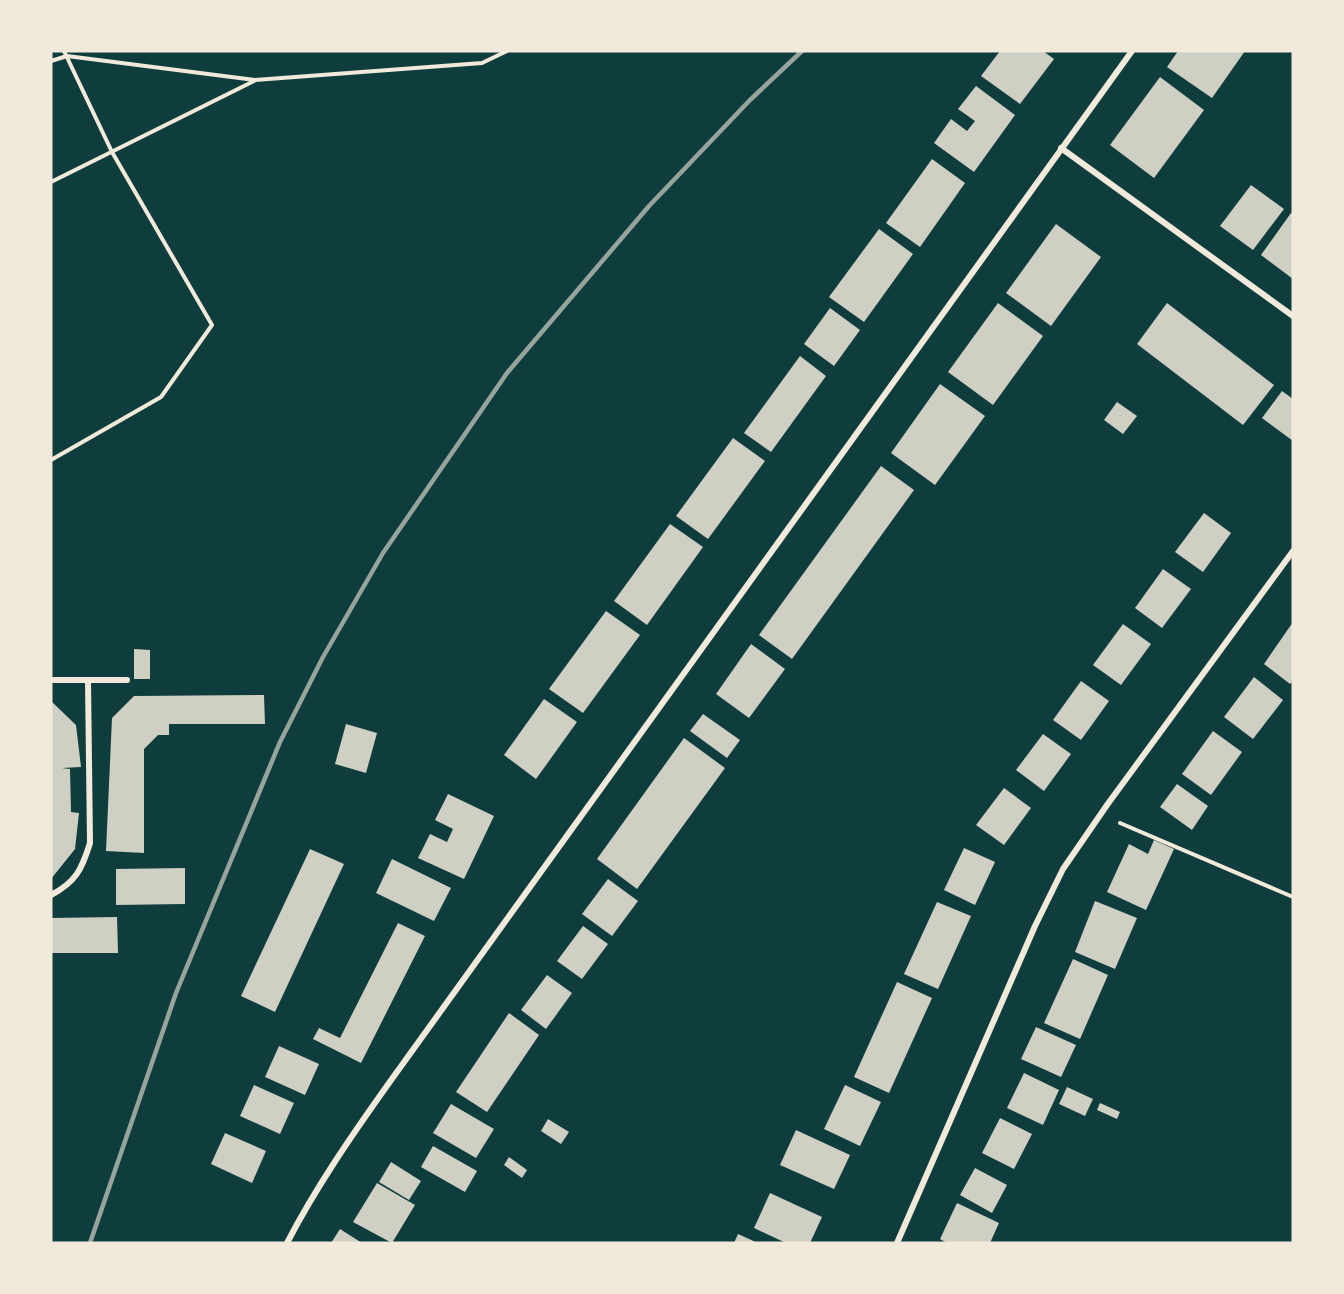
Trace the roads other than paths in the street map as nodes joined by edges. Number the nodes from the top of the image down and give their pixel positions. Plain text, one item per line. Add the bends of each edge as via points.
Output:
1 (1132, 51) edge
2 (1061, 148) junction
3 (1293, 316) edge
4 (1293, 551) edge
5 (51, 680) edge
6 (88, 680) junction
7 (127, 680) dead end
8 (51, 895) edge
9 (286, 1243) edge
10 (897, 1243) edge

1 - 2 street
2 - 3 street
2 - 9 street via 389,1083 344,1147
4 - 10 street via 1063,869
5 - 6 street
6 - 7 street
6 - 8 street via 90,843 83,865 72,881

